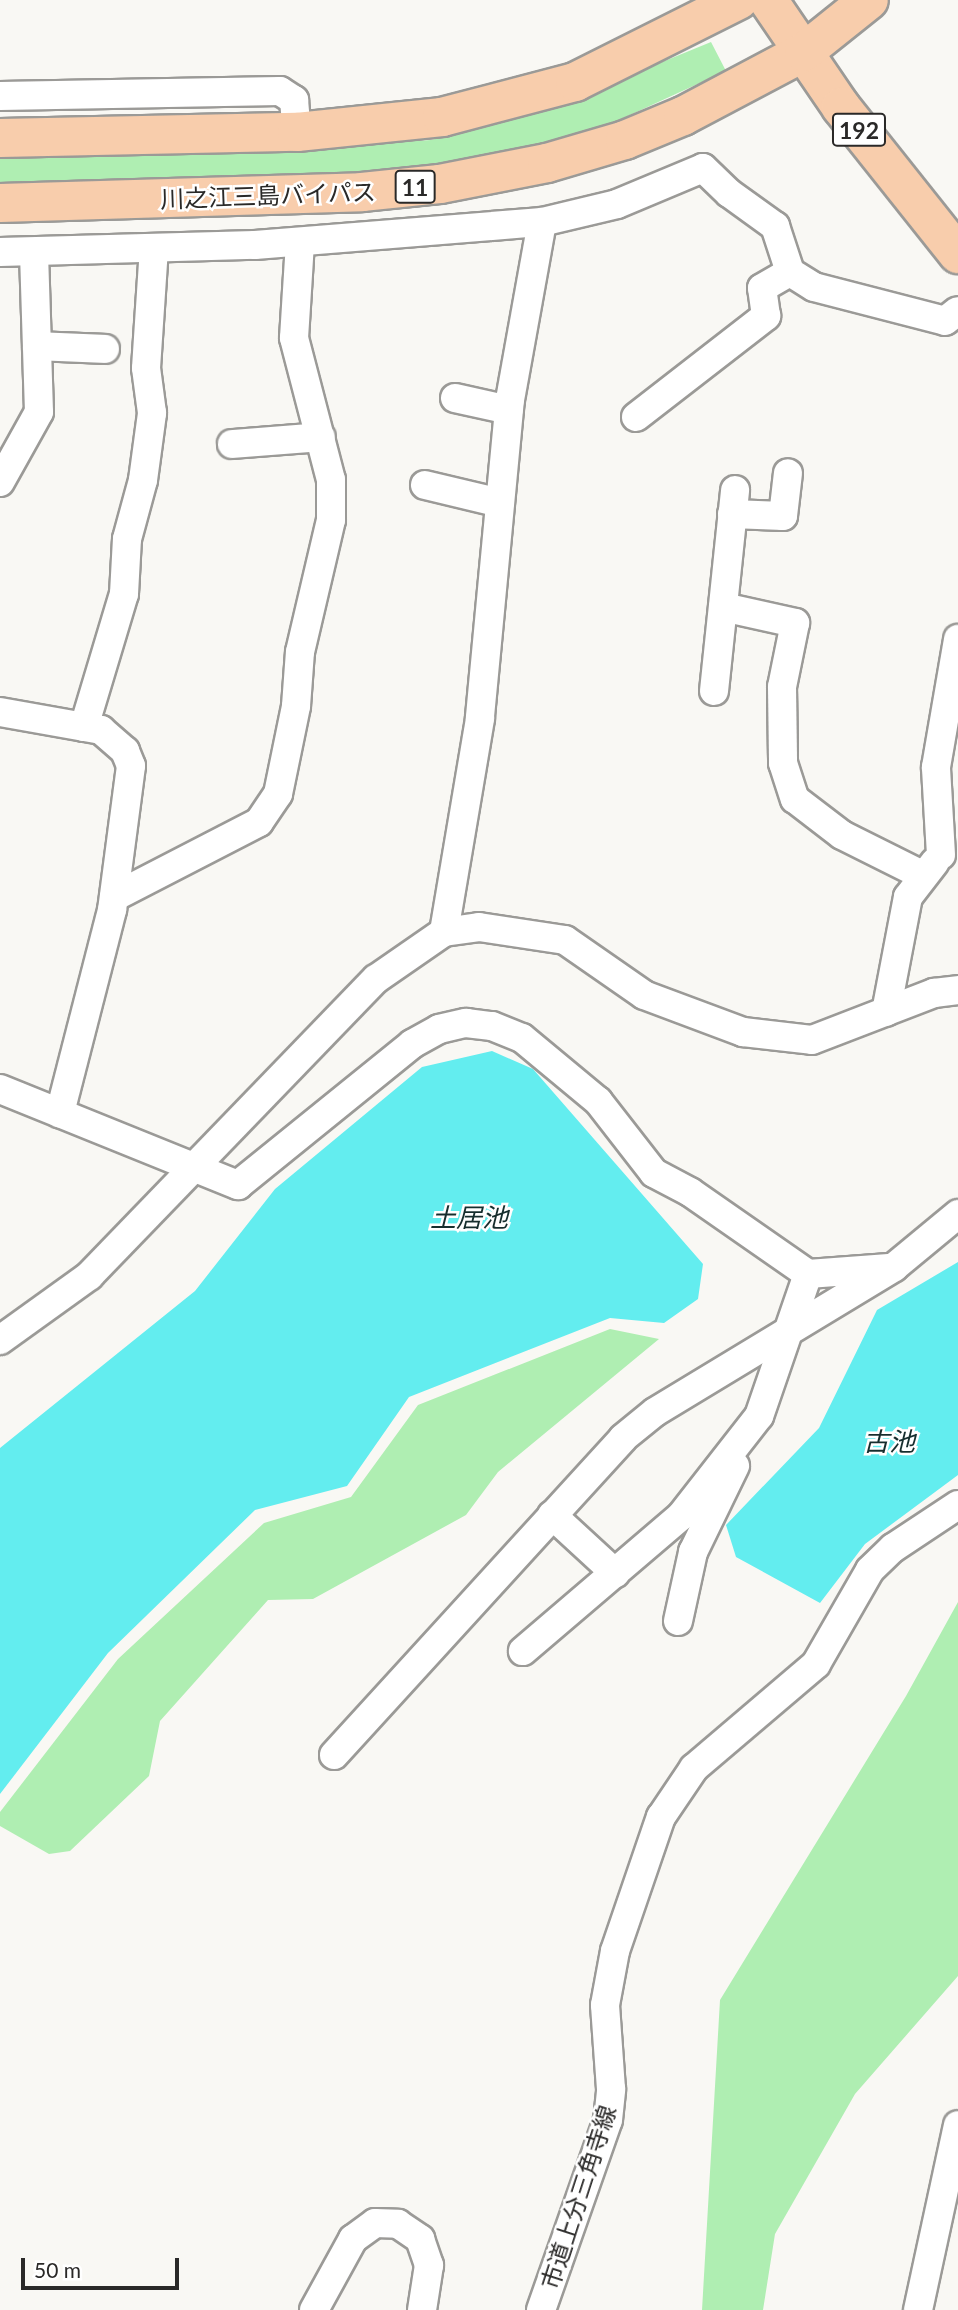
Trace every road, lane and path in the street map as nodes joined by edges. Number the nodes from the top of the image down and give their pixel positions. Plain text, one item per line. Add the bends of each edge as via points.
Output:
1 (739, 0) edge
2 (768, 0) edge
3 (869, 0) edge
4 (804, 52) junction
5 (0, 96) edge
6 (297, 132) junction
7 (0, 138) edge
8 (0, 203) edge
9 (542, 222) junction
10 (300, 242) junction
11 (154, 248) junction
12 (0, 252) edge
13 (34, 253) junction
14 (958, 254) edge
15 (790, 272) junction
16 (958, 311) edge
17 (37, 346) junction
18 (105, 349) dead end
19 (454, 398) dead end
20 (509, 410) junction
21 (636, 417) dead end
22 (321, 437) junction
23 (232, 444) dead end
24 (788, 473) dead end
25 (0, 482) edge
26 (425, 485) dead end
27 (500, 503) junction
28 (723, 607) junction
29 (958, 639) edge
30 (714, 691) dead end
31 (0, 712) edge
32 (84, 727) junction
33 (950, 849) edge
34 (922, 876) junction
35 (114, 897) junction
36 (444, 932) junction
37 (958, 990) edge
38 (886, 1012) junction
39 (0, 1089) edge
40 (60, 1113) junction
41 (194, 1166) junction
42 (958, 1214) edge
43 (894, 1267) junction
44 (808, 1274) junction
45 (787, 1335) junction
46 (0, 1340) edge
47 (759, 1416) junction
48 (958, 1505) edge
49 (552, 1515) junction
50 (615, 1573) junction
51 (678, 1621) dead end
52 (523, 1651) dead end
53 (334, 1755) dead end
54 (958, 2125) edge
55 (314, 2310) edge
56 (422, 2310) edge
57 (541, 2310) edge
58 (918, 2310) edge

1 - 6 highway via 597,72 512,102 442,117
2 - 4 highway, 192
3 - 4 highway, 川之江三島バイパス / 11
4 - 8 highway, 川之江三島バイパス / 11 via 683,116 625,140 499,173 362,192
4 - 14 highway, 192
5 - 6 street via 280,91 294,100
6 - 7 highway
9 - 10 street
9 - 15 street via 617,204 703,168 775,226
9 - 20 street
10 - 11 street
10 - 22 street via 295,338
11 - 13 street
11 - 32 street via 146,368 152,413 143,480 127,539 124,594
12 - 13 street
13 - 17 street
15 - 16 street via 814,288 945,321
15 - 21 street via 762,288 766,316
17 - 18 street
17 - 25 street via 38,412
19 - 20 street
20 - 27 street
22 - 23 street
22 - 35 street via 331,480 331,520 300,652 296,706 278,794 259,822
24 - 28 street via 783,516 734,502
26 - 27 street
27 - 36 street via 480,719
28 - 30 street
28 - 34 street via 795,623 782,687 783,763 795,799 842,835
29 - 33 street via 936,767
31 - 32 street
32 - 35 street via 113,737 131,766
33 - 34 street
34 - 38 street via 908,897
35 - 40 street
36 - 38 street via 478,927 565,940 644,995 743,1032 812,1040
36 - 41 street via 376,979
37 - 38 street via 934,993
39 - 40 street
40 - 41 street
41 - 44 street via 238,1185 412,1044 439,1029 466,1023 492,1026 522,1038 598,1101 654,1173 690,1192
41 - 46 street via 89,1276
42 - 43 street
43 - 44 street
43 - 45 street
44 - 45 street
45 - 47 street
45 - 49 street via 655,1412 623,1438
47 - 50 street via 681,1516
47 - 51 street via 694,1552
48 - 57 street, 市道上分三角寺線 via 893,1548 870,1570 816,1664 694,1768 660,1817 615,1951 605,2005 611,2089 608,2120
49 - 50 street
49 - 53 street
50 - 52 street
54 - 58 street
55 - 56 street via 354,2239 375,2223 398,2224 420,2239 429,2265

